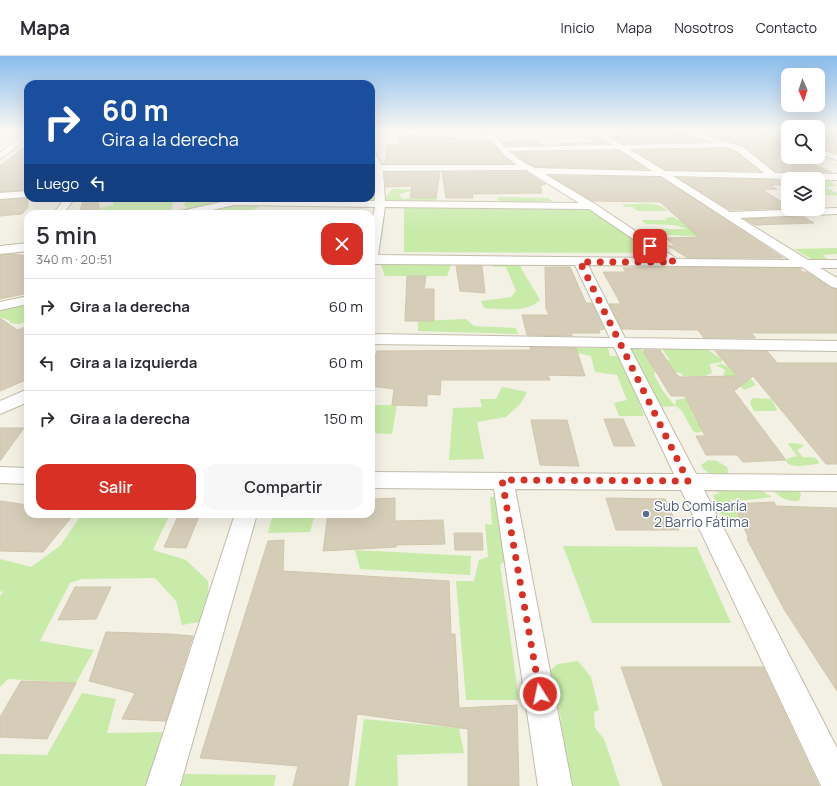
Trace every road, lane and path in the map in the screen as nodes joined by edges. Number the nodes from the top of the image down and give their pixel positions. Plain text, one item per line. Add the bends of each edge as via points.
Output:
1 (376, 164) edge
2 (523, 164) edge
3 (649, 164) edge
4 (759, 164) edge
5 (378, 168) junction
6 (530, 169) junction
7 (665, 174) junction
8 (774, 176) junction
9 (837, 177) edge
10 (24, 194) edge
11 (0, 196) edge
12 (228, 202) edge
13 (308, 202) edge
14 (380, 204) junction
15 (591, 206) junction
16 (197, 210) edge
17 (837, 211) edge
18 (729, 215) junction
19 (375, 235) edge
20 (24, 247) edge
21 (0, 250) edge
22 (375, 259) edge
23 (580, 262) junction
24 (674, 262) junction
25 (808, 264) junction
26 (837, 264) edge
27 (837, 284) edge
28 (24, 301) edge
29 (0, 306) edge
30 (375, 339) edge
31 (619, 344) junction
32 (837, 346) edge
33 (24, 397) edge
34 (0, 408) edge
35 (0, 475) edge
36 (24, 476) edge
37 (375, 480) edge
38 (502, 480) junction
39 (688, 481) junction
40 (837, 483) edge
41 (245, 518) edge
42 (837, 783) edge
43 (163, 786) edge
44 (555, 786) edge

1 - 5 street
2 - 6 street
3 - 7 street
4 - 8 street
5 - 6 street
5 - 14 street
6 - 7 street
6 - 15 street
7 - 8 street
7 - 18 street
8 - 9 street
10 - 11 street
12 - 16 street
13 - 14 street
14 - 15 street
14 - 19 street
15 - 24 street
17 - 18 street
18 - 25 street
20 - 21 street
22 - 23 street
23 - 24 street
23 - 31 street
24 - 25 street
25 - 26 street
25 - 27 street
28 - 29 street
30 - 31 street
31 - 32 street
31 - 39 street
33 - 34 street
35 - 36 street
37 - 38 street
38 - 39 street
38 - 44 street
39 - 40 street
39 - 42 street
41 - 43 street

